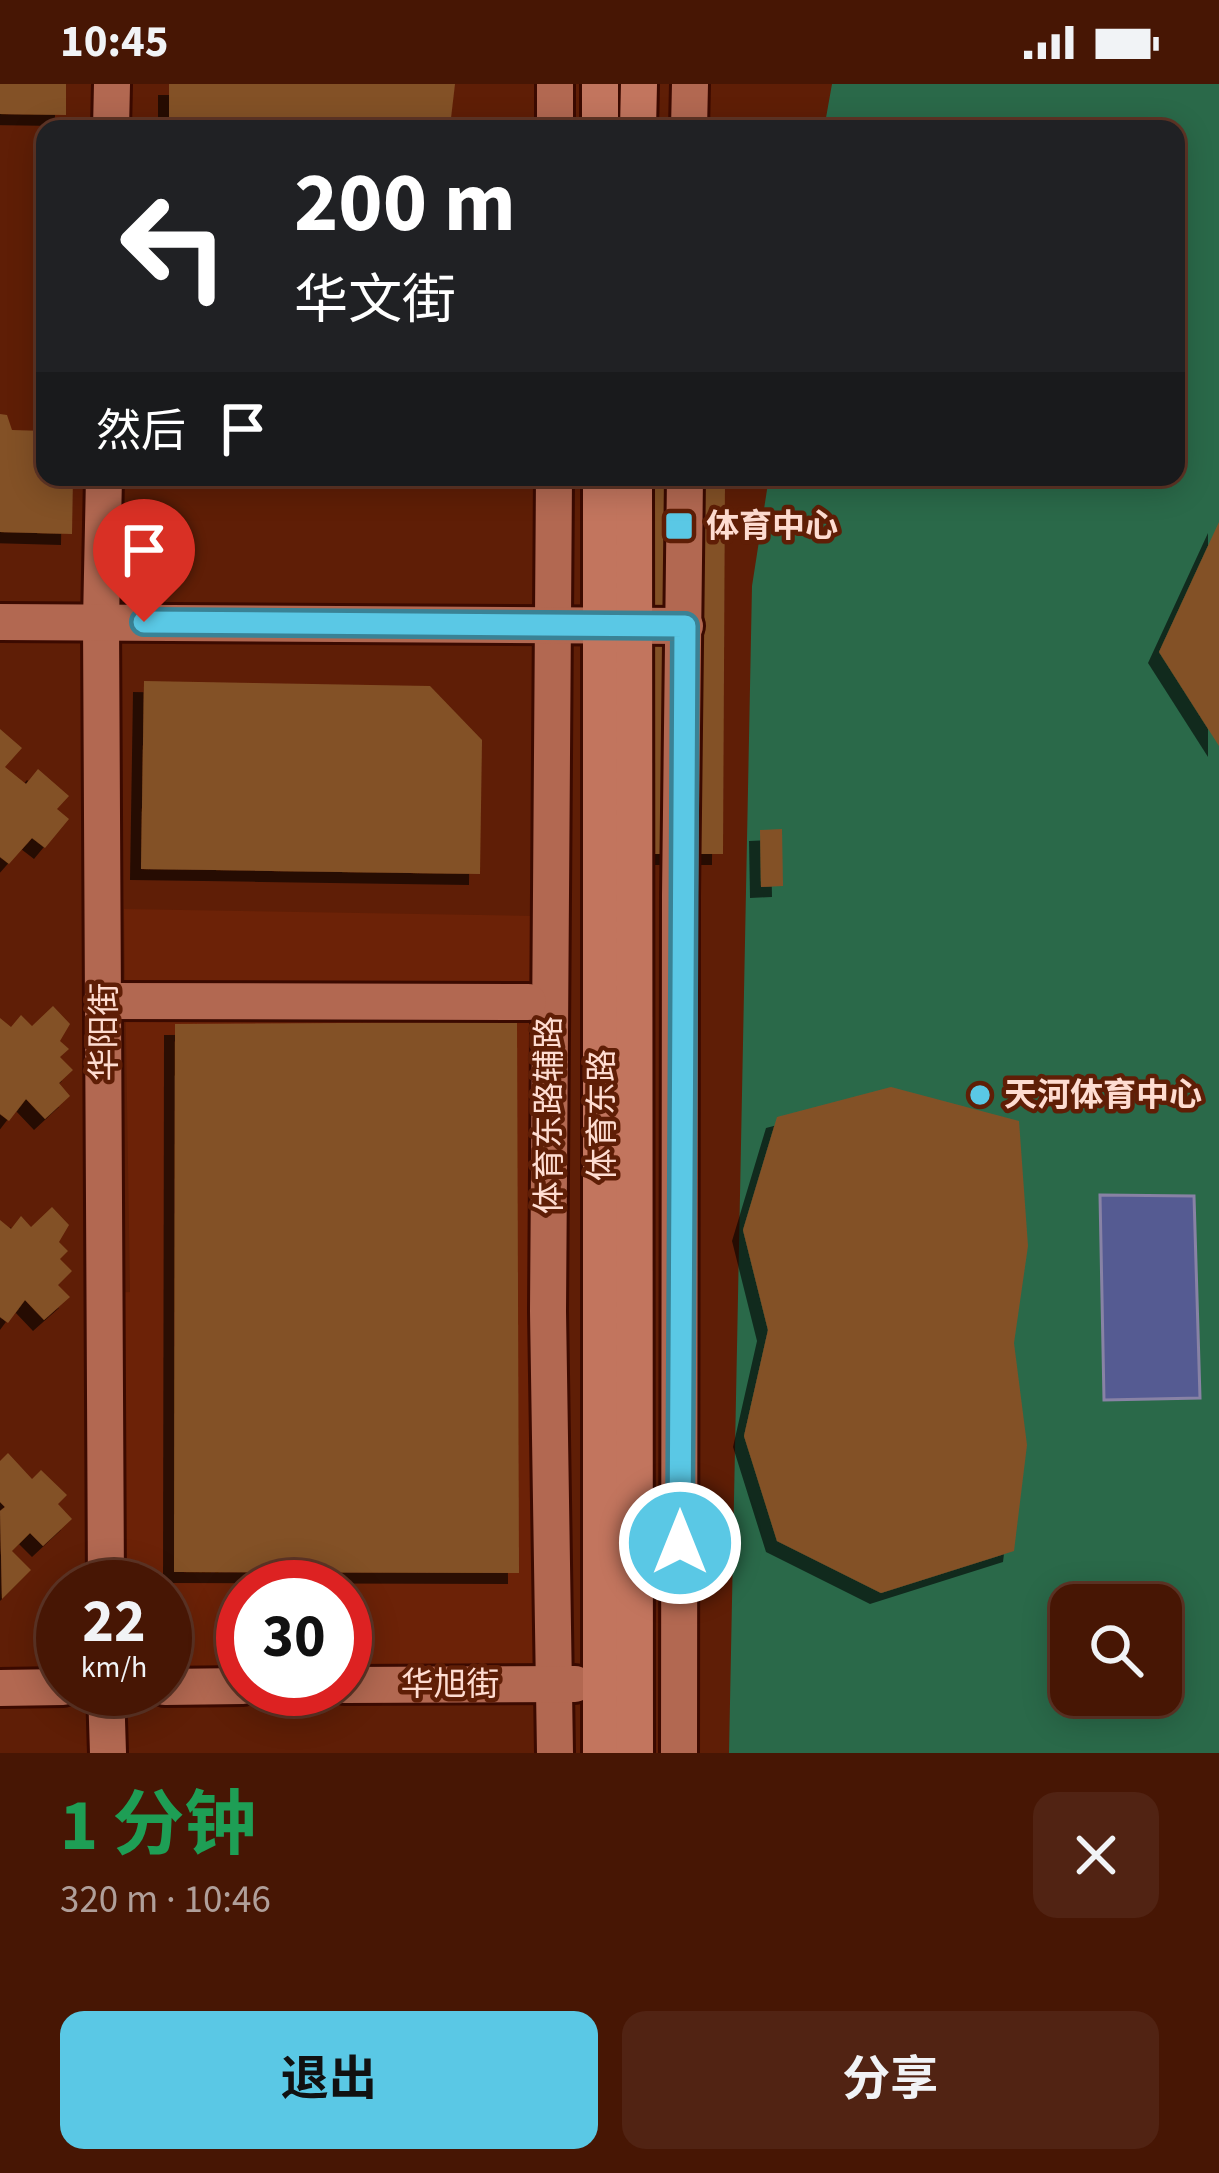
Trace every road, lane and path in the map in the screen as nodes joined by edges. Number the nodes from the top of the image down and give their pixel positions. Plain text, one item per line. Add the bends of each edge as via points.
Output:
1 (112, 84) edge
2 (555, 84) edge
3 (600, 84) edge
4 (639, 84) edge
5 (690, 84) edge
6 (111, 120) edge
7 (555, 120) edge
8 (600, 120) edge
9 (638, 120) edge
10 (688, 120) edge
11 (104, 486) edge
12 (554, 486) edge
13 (602, 486) edge
14 (633, 486) edge
15 (686, 486) edge
16 (0, 622) edge
17 (101, 622) junction
18 (554, 624) junction
19 (617, 624) junction
20 (685, 626) junction
21 (104, 1001) junction
22 (602, 1001) junction
23 (539, 1002) junction
24 (548, 1311) junction
25 (601, 1311) junction
26 (106, 1560) edge
27 (601, 1683) junction
28 (555, 1684) junction
29 (372, 1685) edge
30 (0, 1688) edge
31 (36, 1688) edge
32 (107, 1716) edge
33 (108, 1753) edge
34 (555, 1753) edge
35 (601, 1753) edge
36 (635, 1753) edge
37 (680, 1753) edge

1 - 6 street
2 - 7 street
3 - 8 main road
4 - 9 main road
5 - 10 street
11 - 17 street, 华阳街
12 - 18 street, 体育东路辅路
13 - 19 main road, 体育东路
14 - 19 main road, 体育东路
15 - 20 street
16 - 17 street
17 - 18 street
17 - 21 street, 华阳街
18 - 19 street
18 - 23 street, 体育东路辅路
19 - 20 street
19 - 22 main road, 体育东路
19 - 36 main road, 体育东路
20 - 37 street
21 - 23 street
21 - 26 street, 华阳街
22 - 23 street
22 - 25 main road, 体育东路
23 - 24 street, 体育东路辅路
24 - 25 street
24 - 28 street, 体育东路辅路
25 - 27 main road, 体育东路
27 - 28 street, 华旭街
27 - 35 main road, 体育东路
28 - 29 street, 华旭街
28 - 34 street, 体育东路辅路
30 - 31 street
32 - 33 street

